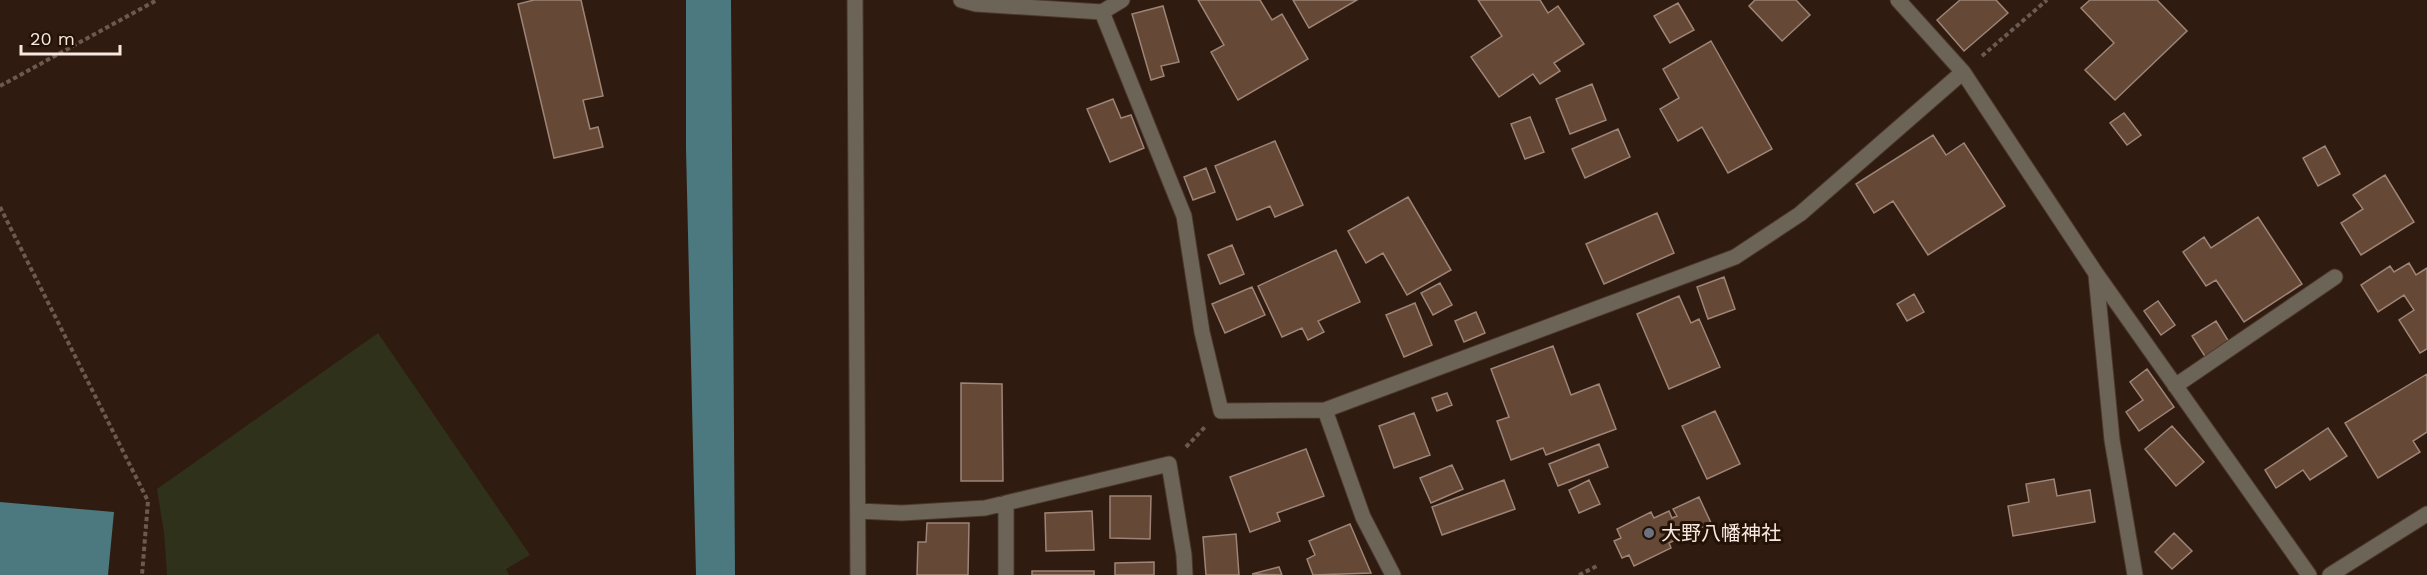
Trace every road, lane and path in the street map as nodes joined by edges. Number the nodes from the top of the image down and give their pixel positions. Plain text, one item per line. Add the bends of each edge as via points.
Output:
1 (157, 0) edge
2 (855, 0) edge
3 (960, 0) edge
4 (1122, 0) edge
5 (1898, 0) edge
6 (2047, 0) edge
7 (1102, 12) junction
8 (1963, 72) junction
9 (0, 87) edge
10 (0, 207) edge
11 (2096, 272) junction
12 (2335, 277) dead end
13 (2175, 386) junction
14 (1325, 410) junction
15 (1221, 411) junction
16 (1168, 464) junction
17 (1006, 503) junction
18 (858, 511) junction
19 (2427, 514) edge
20 (1599, 565) dead end
21 (142, 575) edge
22 (858, 575) edge
23 (1006, 575) edge
24 (1185, 575) edge
25 (1393, 575) edge
26 (1578, 575) edge
27 (2134, 575) edge
28 (2309, 575) edge
29 (2330, 575) edge

1 - 9 path
2 - 18 street
3 - 7 street
4 - 7 street
5 - 8 street
6 - 8 path
7 - 15 street via 1184,216 1202,332
8 - 11 street
8 - 14 street via 1800,214 1735,257
10 - 21 path via 148,501
11 - 13 street
11 - 27 street via 2112,440
12 - 13 street
13 - 28 street
14 - 15 street
14 - 25 street via 1363,517
15 - 16 path
16 - 17 street
16 - 24 street
17 - 18 street via 914,513
17 - 23 street
18 - 22 street
19 - 29 street
20 - 26 path

